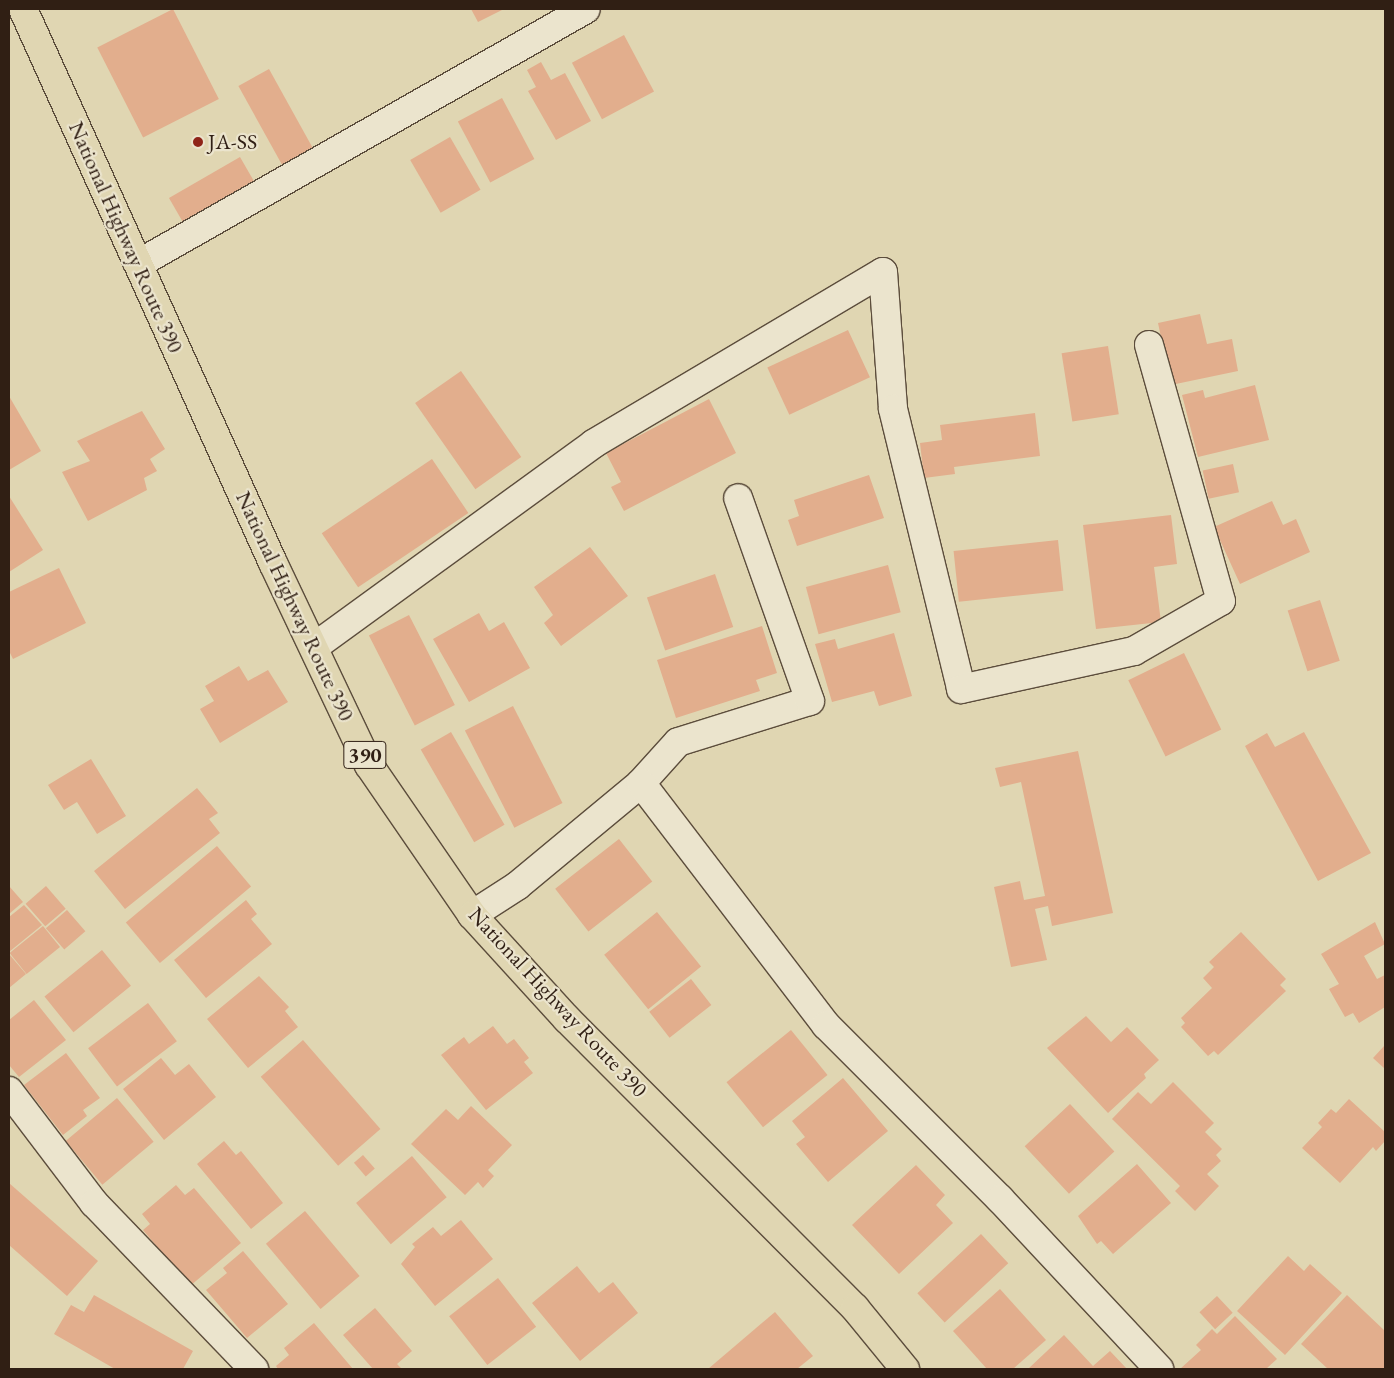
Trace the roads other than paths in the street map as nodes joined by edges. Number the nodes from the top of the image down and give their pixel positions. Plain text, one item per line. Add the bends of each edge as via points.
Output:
1 (23, 9) edge
2 (586, 9) edge
3 (138, 264) junction
4 (1149, 345) dead end
5 (738, 498) dead end
6 (314, 647) junction
7 (641, 783) junction
8 (472, 914) junction
9 (9, 1091) edge
10 (254, 1369) edge
11 (905, 1369) edge
12 (1159, 1369) edge

1 - 3 highway, National Highway Route 390 / 390
2 - 3 street
3 - 6 highway, National Highway Route 390 / 390
4 - 6 street via 1221,600 1134,651 961,689 893,409 883,272 593,444
5 - 7 street via 810,701 678,742
6 - 8 highway, National Highway Route 390 / 390 via 369,765
7 - 8 street via 517,886
7 - 12 street via 826,1025 1000,1199
8 - 11 highway, National Highway Route 390 / 390 via 567,1019 856,1308
9 - 10 street via 94,1203

